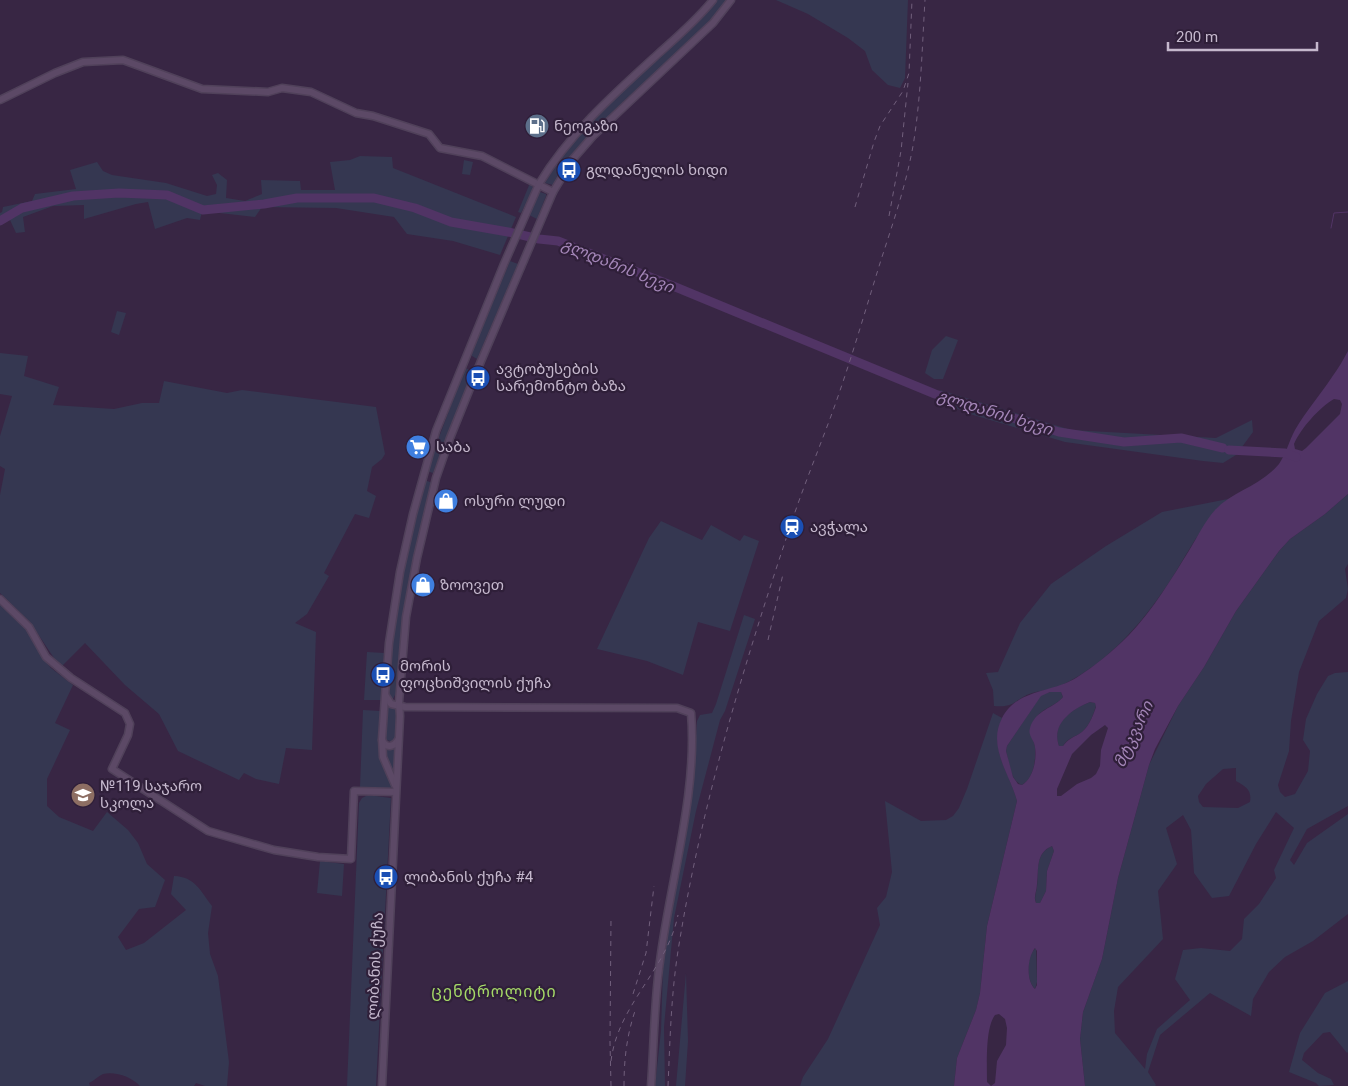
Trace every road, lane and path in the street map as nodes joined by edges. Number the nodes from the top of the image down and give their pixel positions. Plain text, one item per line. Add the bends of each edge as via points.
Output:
1 (713, 0) edge
2 (731, 0) edge
3 (0, 100) edge
4 (539, 184) junction
5 (553, 192) junction
6 (0, 598) edge
7 (385, 692) junction
8 (400, 706) junction
9 (382, 739) junction
10 (398, 740) junction
11 (395, 789) junction
12 (382, 1086) edge
13 (651, 1086) edge

1 - 4 main road, ლიბანის ქუჩა via 597,110
2 - 5 main road, ლიბანის ქუჩა via 713,23 593,136
3 - 4 main road via 83,62 123,60 202,89 268,92 282,88 312,92 356,113 429,134 440,148 482,156
4 - 5 main road
4 - 7 main road, ლიბანის ქუჩა via 436,431 400,572
5 - 8 main road, ლიბანის ქუჩა via 466,397 436,478 408,610
6 - 11 main road via 29,627 46,657 71,678 125,713 130,724 128,735 112,769 208,832 274,850 351,859 354,791
7 - 8 main road via 388,701
7 - 9 main road, ლიბანის ქუჩა
8 - 10 main road, ლიბანის ქუჩა
8 - 13 main road via 677,708 692,713 687,800 659,962
9 - 10 main road via 390,746
9 - 11 main road, ლიბანის ქუჩა via 383,757
10 - 11 main road, ლიბანის ქუჩა
11 - 12 main road, ლიბანის ქუჩა

